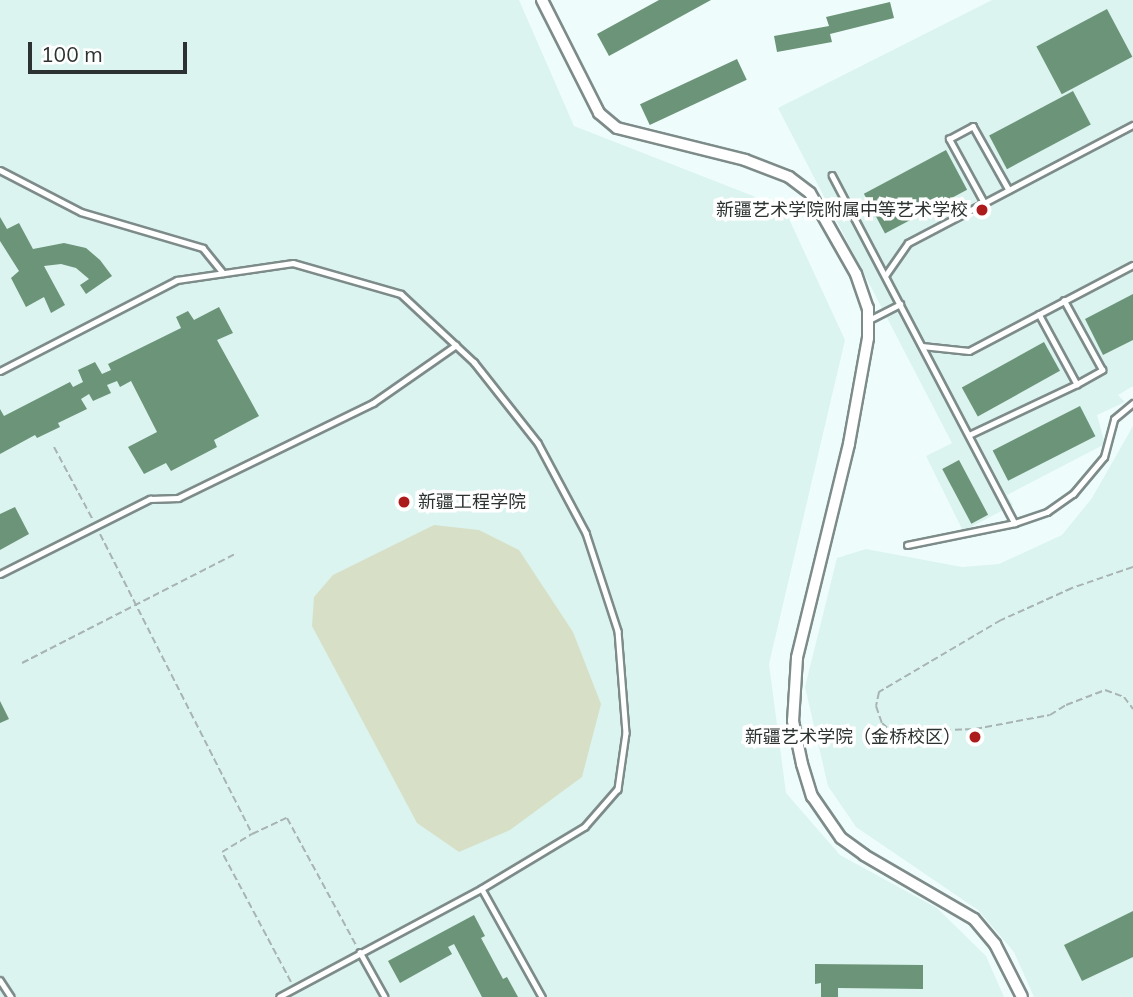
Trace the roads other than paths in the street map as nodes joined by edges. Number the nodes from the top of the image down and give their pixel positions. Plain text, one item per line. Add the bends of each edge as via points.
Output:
1 (542, 0) edge
2 (1133, 125) edge
3 (0, 170) edge
4 (832, 175) dead end
5 (1009, 190) junction
6 (984, 203) junction
7 (1133, 265) edge
8 (223, 273) junction
9 (885, 275) junction
10 (1065, 301) junction
11 (900, 304) junction
12 (1040, 314) junction
13 (868, 321) junction
14 (456, 345) junction
15 (922, 346) junction
16 (0, 371) edge
17 (1077, 384) junction
18 (1133, 403) edge
19 (969, 435) junction
20 (1015, 523) junction
21 (907, 545) dead end
22 (0, 574) edge
23 (482, 889) junction
24 (360, 952) road end
25 (0, 980) edge
26 (294, 990) junction
27 (11, 997) edge
28 (280, 997) edge
29 (295, 997) edge
30 (385, 997) edge
31 (542, 997) edge
32 (1022, 997) edge

1 - 13 street via 600,113 617,128 745,160 789,177 810,193 856,274
2 - 5 lane
3 - 8 lane via 81,212 202,248
4 - 9 lane
5 - 6 lane
5 - 6 lane via 973,126 949,139
6 - 9 lane via 908,243
7 - 10 lane
8 - 14 lane via 293,263 401,293
8 - 16 lane via 177,280
9 - 11 lane
10 - 12 lane
10 - 17 lane via 1102,370
11 - 13 lane
11 - 15 lane
12 - 15 lane via 969,351
12 - 17 lane
13 - 32 street via 849,444 797,658 793,720 802,764 817,805 841,838 974,919 995,944
14 - 22 lane via 373,403 178,498 150,499
14 - 23 lane via 538,443 586,533 618,631 626,733 618,789 586,827
15 - 19 lane
17 - 19 lane
18 - 20 lane via 1114,419 1104,457 1073,494 1047,512
19 - 20 lane
20 - 21 lane
23 - 26 lane
23 - 31 lane
24 - 30 lane
25 - 27 lane
26 - 28 lane
26 - 29 lane

